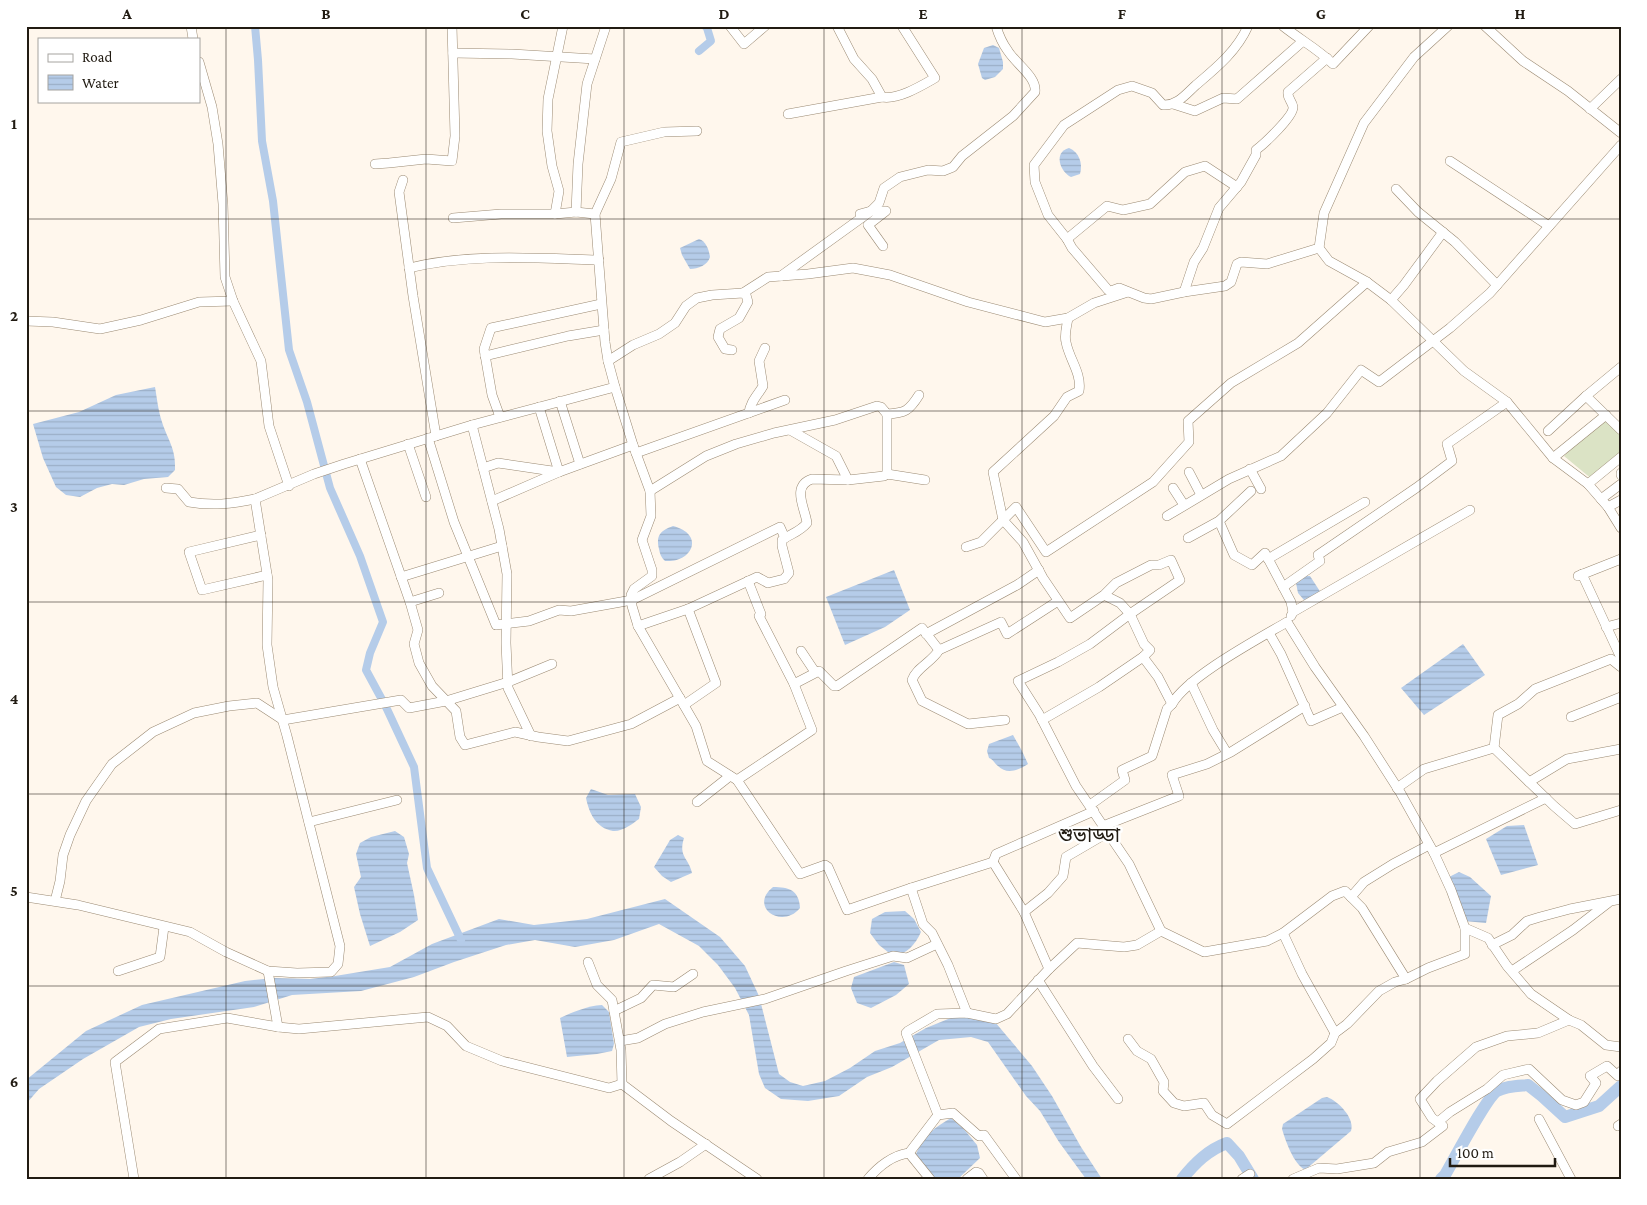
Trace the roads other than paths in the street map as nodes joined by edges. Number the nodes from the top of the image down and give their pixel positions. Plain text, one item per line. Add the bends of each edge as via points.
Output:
1 (452, 26) edge
2 (563, 26) edge
3 (606, 26) edge
4 (730, 26) edge
5 (765, 26) edge
6 (837, 26) edge
7 (902, 26) edge
8 (996, 26) edge
9 (1248, 26) edge
10 (1283, 26) edge
11 (1369, 26) edge
12 (1448, 26) edge
13 (1485, 26) edge
14 (1302, 42) junction
15 (453, 53) junction
16 (556, 57) junction
17 (1327, 58) junction
18 (595, 59) junction
19 (200, 65) edge
20 (1621, 80) edge
21 (882, 97) junction
22 (1173, 104) junction
23 (1590, 109) junction
24 (788, 114) dead end
25 (697, 131) dead end
26 (1621, 133) edge
27 (1621, 144) edge
28 (1450, 160) dead end
29 (375, 164) dead end
30 (404, 180) dead end
31 (1237, 187) junction
32 (1396, 189) dead end
33 (871, 211) junction
34 (576, 212) junction
35 (555, 214) junction
36 (595, 214) junction
37 (860, 214) dead end
38 (453, 218) dead end
39 (1549, 226) junction
40 (1443, 232) junction
41 (1067, 239) junction
42 (883, 246) dead end
43 (1319, 248) junction
44 (599, 260) junction
45 (409, 268) junction
46 (781, 276) junction
47 (1367, 282) junction
48 (1497, 285) junction
49 (1128, 292) junction
50 (1184, 292) junction
51 (743, 293) junction
52 (1391, 300) junction
53 (233, 301) junction
54 (601, 304) junction
55 (1068, 318) junction
56 (26, 321) edge
57 (604, 330) junction
58 (1433, 341) junction
59 (766, 348) dead end
60 (732, 350) dead end
61 (485, 356) junction
62 (608, 361) junction
63 (1621, 367) edge
64 (615, 386) junction
65 (919, 395) dead end
66 (1586, 396) junction
67 (785, 400) dead end
68 (560, 401) junction
69 (1507, 402) junction
70 (539, 407) junction
71 (749, 413) junction
72 (886, 414) junction
73 (1606, 415) junction
74 (500, 417) junction
75 (472, 425) junction
76 (790, 430) junction
77 (1621, 430) edge
78 (1548, 431) dead end
79 (432, 437) junction
80 (408, 444) junction
81 (634, 449) junction
82 (1621, 457) edge
83 (1553, 458) junction
84 (360, 459) junction
85 (580, 464) junction
86 (483, 468) junction
87 (1250, 469) junction
88 (559, 472) junction
89 (1189, 472) dead end
90 (887, 474) junction
91 (848, 480) junction
92 (925, 480) dead end
93 (1588, 484) junction
94 (1621, 484) edge
95 (289, 486) junction
96 (166, 488) dead end
97 (1173, 488) dead end
98 (1261, 489) dead end
99 (650, 491) junction
100 (1251, 491) dead end
101 (1202, 495) junction
102 (426, 497) dead end
103 (255, 499) junction
104 (1601, 499) junction
105 (1621, 500) edge
106 (492, 501) junction
107 (1366, 502) dead end
108 (1184, 505) junction
109 (1608, 507) junction
110 (1470, 510) dead end
111 (1167, 516) dead end
112 (1003, 520) junction
113 (1218, 521) junction
114 (1621, 528) edge
115 (261, 535) junction
116 (785, 538) junction
117 (1188, 538) dead end
118 (502, 546) junction
119 (966, 547) dead end
120 (468, 556) junction
121 (1268, 559) junction
122 (1621, 559) edge
123 (1039, 570) junction
124 (267, 575) junction
125 (401, 577) junction
126 (748, 581) junction
127 (1283, 587) junction
128 (439, 593) dead end
129 (1104, 595) junction
130 (632, 600) junction
131 (1058, 601) junction
132 (410, 602) junction
133 (688, 608) junction
134 (1293, 612) junction
135 (1130, 614) junction
136 (1287, 622) junction
137 (1621, 623) edge
138 (507, 624) junction
139 (638, 626) junction
140 (1606, 627) junction
141 (1269, 633) junction
142 (926, 634) junction
143 (939, 650) junction
144 (801, 651) dead end
145 (1143, 657) junction
146 (1621, 658) edge
147 (552, 664) dead end
148 (1621, 666) edge
149 (815, 672) junction
150 (508, 682) junction
151 (1191, 683) junction
152 (794, 684) junction
153 (1621, 697) edge
154 (446, 701) junction
155 (682, 701) junction
156 (1172, 704) junction
157 (1305, 706) junction
158 (1343, 707) junction
159 (1570, 717) dead end
160 (283, 720) junction
161 (1005, 720) dead end
162 (1042, 720) junction
163 (531, 736) junction
164 (1494, 748) junction
165 (1621, 749) edge
166 (1227, 754) junction
167 (733, 778) junction
168 (1529, 782) junction
169 (1397, 788) junction
170 (1546, 798) junction
171 (396, 800) dead end
172 (697, 802) dead end
173 (1092, 808) junction
174 (1621, 810) edge
175 (308, 822) junction
176 (1105, 830) junction
177 (1432, 849) junction
178 (993, 862) junction
179 (911, 888) junction
180 (26, 897) edge
181 (1351, 897) junction
182 (1621, 899) edge
183 (55, 901) junction
184 (1610, 901) junction
185 (1024, 912) junction
186 (164, 927) junction
187 (1465, 928) junction
188 (1161, 930) junction
189 (1283, 933) junction
190 (938, 944) junction
191 (1492, 944) junction
192 (588, 962) dead end
193 (1049, 968) junction
194 (118, 971) dead end
195 (1512, 971) junction
196 (268, 974) junction
197 (693, 974) dead end
198 (1406, 979) junction
199 (1038, 980) junction
200 (614, 1011) junction
201 (967, 1013) junction
202 (1569, 1020) junction
203 (278, 1028) junction
204 (1335, 1033) junction
205 (1128, 1039) dead end
206 (620, 1041) junction
207 (1621, 1047) edge
208 (1621, 1071) edge
209 (622, 1084) junction
210 (1118, 1099) dead end
211 (938, 1115) junction
212 (1539, 1119) dead end
213 (1438, 1122) junction
214 (706, 1144) junction
215 (909, 1152) junction
216 (134, 1179) edge
217 (649, 1179) edge
218 (757, 1179) edge
219 (868, 1179) edge
220 (930, 1179) edge
221 (967, 1179) edge
222 (983, 1179) edge
223 (1016, 1179) edge
224 (1293, 1179) edge
225 (1571, 1179) edge

1 - 15 street
2 - 16 street
3 - 18 street
4 - 5 street via 744,44
6 - 21 street via 854,59 872,79
7 - 21 street via 935,78 916,89 889,98
8 - 33 street via 1006,50 1034,81 1035,92 1013,116 962,156 953,167 900,177 884,188
9 - 22 street via 1230,55
10 - 14 street
11 - 17 street via 1333,64
12 - 43 street via 1414,57 1364,123 1324,213
13 - 23 street via 1523,61
14 - 17 street
14 - 22 street via 1237,98 1223,98 1195,111
15 - 16 street
15 - 29 street via 456,136 452,161 426,159
16 - 18 street
16 - 35 street via 548,98 547,131 559,191
17 - 31 street via 1288,92 1293,110 1256,150
18 - 34 street via 587,84
19 - 53 street via 218,144 225,277
20 - 23 street
21 - 24 street
22 - 41 street via 1163,105 1152,93 1130,86 1118,90 1064,125 1040,155 1034,165 1034,182 1048,215
23 - 26 street
25 - 36 street via 664,132 622,142 611,179
27 - 39 street
28 - 39 street
30 - 45 street via 399,192
31 - 41 street via 1205,166 1185,172 1150,204 1123,210 1107,206
31 - 50 street via 1219,208
32 - 40 street
33 - 37 street
33 - 42 street via 886,211 868,225
33 - 46 street
34 - 35 street
34 - 36 street
35 - 38 street
36 - 44 street
39 - 48 street
40 - 48 street
40 - 52 street
41 - 49 street via 1108,290 1119,288
43 - 47 street via 1329,261
43 - 50 street via 1268,264 1242,262 1237,264 1231,282 1225,286
44 - 45 street via 484,258 434,262
44 - 54 street
45 - 79 street
46 - 51 street via 768,277
46 - 55 street via 853,268 890,275 968,302 1045,322
47 - 52 street
47 - 112 street via 1298,343 1231,383 1216,396 1188,421 1189,442 1153,482 1094,521 1046,552 1016,507
48 - 58 street
49 - 50 street via 1151,299
49 - 55 street via 1094,303
51 - 60 street via 748,302 739,318 720,329 718,337 726,349
51 - 62 street via 697,298 686,306 675,323
52 - 58 street
53 - 56 street via 199,302 100,329
53 - 95 street via 261,361 269,426
54 - 57 street
54 - 61 street via 491,328 484,348
55 - 112 street via 1065,341 1076,368 1079,391 1067,397 1054,416 993,472
57 - 61 street
57 - 62 street
58 - 69 street via 1464,371
58 - 87 street via 1379,382 1360,370 1327,413 1281,456
59 - 71 street via 759,361 763,386 750,404
61 - 74 street via 492,395
62 - 64 street
63 - 66 street
64 - 68 street
64 - 81 street
65 - 72 street via 912,407 902,413
66 - 73 street
66 - 78 street
67 - 71 street
68 - 70 street
68 - 85 street
69 - 83 street
69 - 127 street via 1447,444 1452,461 1318,555 1320,561
70 - 74 street
70 - 88 street
71 - 81 street
72 - 76 street via 877,406
72 - 90 street
73 - 77 street
73 - 83 street
74 - 75 street
75 - 79 street
75 - 86 street
76 - 91 street via 836,456
76 - 99 street via 736,444 706,456
79 - 80 street
79 - 120 street via 454,522
80 - 84 street
80 - 102 street
81 - 85 street
81 - 99 street
82 - 93 street
83 - 93 street
84 - 95 street
84 - 125 street
85 - 88 street
86 - 88 street via 498,464
86 - 106 street
87 - 98 street
87 - 101 street
88 - 106 street
89 - 101 street
90 - 91 street
90 - 92 street
91 - 116 street via 812,479 803,484 800,490 807,523
93 - 104 street
94 - 104 street
95 - 103 street
96 - 103 street via 178,490 189,502 209,505
97 - 108 street
99 - 130 street via 651,516 642,540 652,576 634,589
100 - 113 street
101 - 108 street
103 - 115 street
104 - 109 street
105 - 109 street
106 - 118 street
107 - 121 street
108 - 111 street
109 - 114 street
110 - 134 street
112 - 119 street via 980,542
112 - 123 street via 1023,542
113 - 117 street
113 - 121 street via 1234,555 1252,565 1265,554
115 - 124 street
115 - 124 street via 189,552 202,590
116 - 126 street via 782,546 790,573 774,582 768,583 759,577
116 - 130 street via 780,526
118 - 120 street
118 - 138 street via 507,574
120 - 125 street
120 - 138 street via 496,625
121 - 127 street
122 - 140 street via 1580,575
123 - 131 street
123 - 142 street
124 - 160 street via 267,645 273,687
125 - 132 street
126 - 133 street
126 - 152 street via 761,614 759,616
127 - 134 street
128 - 132 street
129 - 131 street via 1070,618
129 - 135 street via 1120,603
129 - 135 street via 1116,583 1151,565 1171,560 1180,580
130 - 138 street via 571,611 559,610 529,621
130 - 139 street
131 - 143 street via 1007,634 1000,622
132 - 154 street via 418,630 414,644 419,663 432,686
133 - 139 street
133 - 155 street via 716,683
134 - 136 street
135 - 145 street via 1150,650
135 - 162 street via 1090,644 1018,681
136 - 141 street
136 - 158 street
137 - 140 street
138 - 150 street
139 - 155 street
140 - 146 street
141 - 151 street
141 - 157 street
142 - 143 street
142 - 149 street via 922,628 837,686 820,672
143 - 161 street via 912,680 922,701 968,724
144 - 149 street
145 - 156 street
145 - 162 street
147 - 150 street
148 - 164 street via 1611,659 1535,689 1498,715
149 - 152 street
150 - 154 street
150 - 163 street
151 - 156 street
151 - 166 street
152 - 167 street via 812,730
153 - 159 street
154 - 160 street via 409,708 401,700
154 - 163 street via 456,711 460,737 465,745 515,732
155 - 163 street via 632,724 568,741
155 - 167 street via 696,726 707,762
156 - 173 street via 1167,709 1152,756 1122,770 1125,780
157 - 158 street via 1312,721
157 - 166 street
158 - 169 street
160 - 175 street
160 - 183 street via 257,703 194,713 153,732 112,764 86,801 70,835
162 - 173 street via 1076,786
164 - 168 street
164 - 169 street via 1424,769
165 - 168 street via 1566,759
166 - 176 street via 1172,775 1178,796
167 - 172 street
167 - 179 street via 800,874 825,865 828,867 847,910
168 - 170 street
169 - 177 street
170 - 174 street via 1575,824
170 - 177 street
171 - 175 street
173 - 176 street
173 - 178 street via 996,854
175 - 196 street via 340,946 338,964 332,972
176 - 185 street via 1066,857 1063,876
176 - 188 street via 1129,864
177 - 181 street via 1393,864 1364,882
177 - 187 street
178 - 179 street
178 - 185 street
179 - 190 street via 923,924
180 - 183 street
181 - 189 street via 1345,891 1332,896
181 - 198 street via 1362,908
182 - 184 street
183 - 186 street
184 - 191 street via 1527,921 1512,934
184 - 195 street
185 - 193 street
186 - 194 street via 160,957
186 - 196 street via 190,932
187 - 191 street via 1488,938
187 - 198 street via 1465,954
188 - 189 street via 1204,952 1267,941
188 - 193 street via 1137,945 1077,943
189 - 204 street
190 - 201 street
190 - 206 street via 907,958 892,956 765,999 703,1012 665,1024 638,1038
191 - 195 street
192 - 200 street via 597,985 612,1000
193 - 199 street
195 - 202 street via 1531,994
196 - 203 street
197 - 200 street via 674,987 653,985 640,998
198 - 204 street via 1379,990
199 - 201 street via 1007,1014 996,1019
199 - 210 street
200 - 206 street
201 - 211 street via 937,1014 906,1033
202 - 207 street via 1581,1025 1606,1045
202 - 213 street via 1538,1034 1507,1036 1476,1047 1420,1099
203 - 209 street via 299,1029 428,1017 447,1026 466,1046 502,1061 609,1088
203 - 216 street via 227,1018 158,1029 115,1062
204 - 205 street via 1331,1043 1313,1059 1227,1124 1212,1116 1204,1103 1184,1106 1174,1103 1162,1091 1164,1082 1151,1059 1137,1051
206 - 209 street
208 - 213 street via 1618,1076 1607,1066 1590,1076 1596,1083 1584,1102 1576,1104 1562,1100 1528,1069 1503,1075
209 - 214 street
211 - 215 street
211 - 223 street via 953,1113 979,1136 984,1135
212 - 225 street
213 - 224 street via 1443,1126 1422,1142 1388,1152 1374,1163 1338,1169 1319,1168
214 - 217 street
214 - 218 street
215 - 219 street via 899,1154 875,1170
215 - 220 street
221 - 222 street via 976,1172

